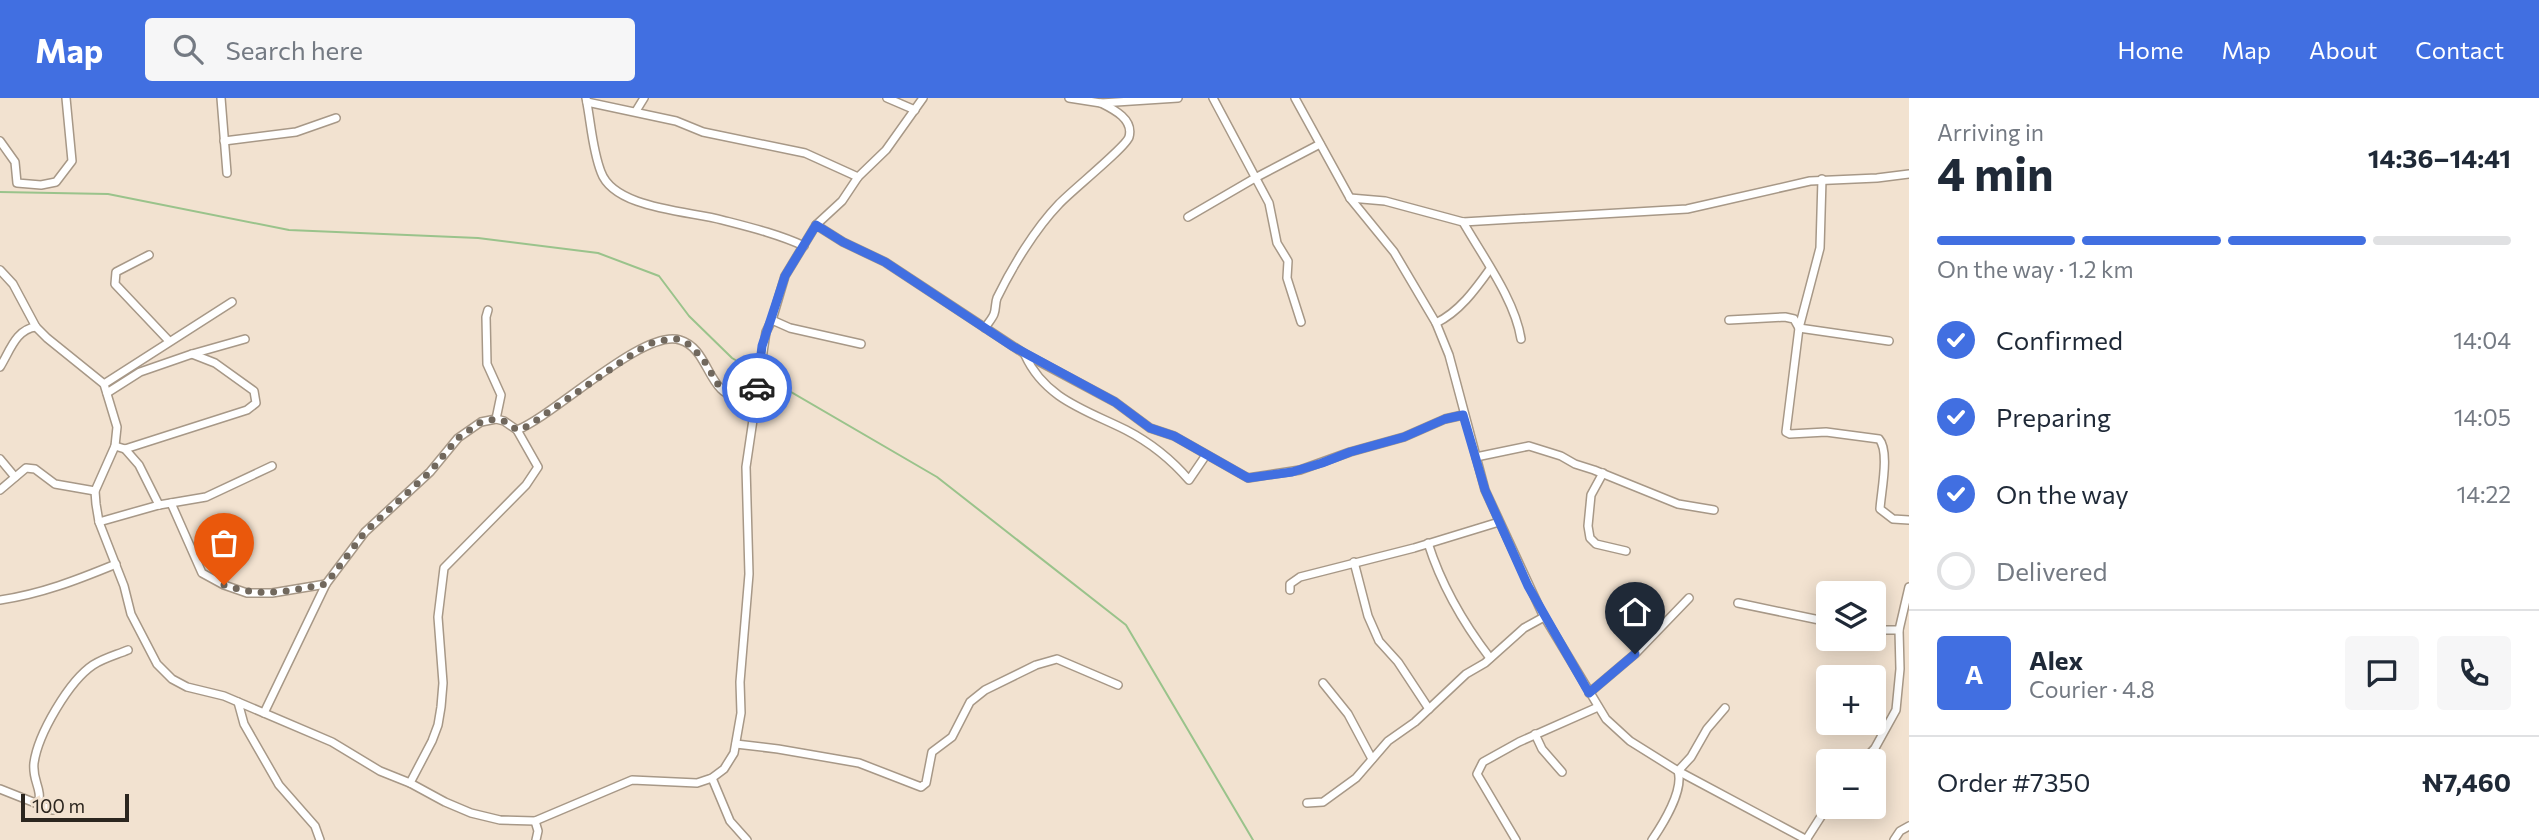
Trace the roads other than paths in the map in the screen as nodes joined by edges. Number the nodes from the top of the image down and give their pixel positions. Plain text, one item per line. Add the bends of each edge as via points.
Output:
1 (66, 98) edge
2 (222, 98) edge
3 (644, 98) edge
4 (887, 98) edge
5 (923, 98) edge
6 (1069, 98) edge
7 (1178, 98) edge
8 (1213, 98) edge
9 (1294, 98) edge
10 (587, 100) edge
11 (1101, 103) junction
12 (915, 110) junction
13 (636, 111) junction
14 (336, 118) dead end
15 (0, 141) edge
16 (223, 141) junction
17 (1320, 144) junction
18 (227, 173) dead end
19 (1909, 174) edge
20 (858, 177) junction
21 (1255, 178) junction
22 (1822, 180) junction
23 (1350, 198) junction
24 (1188, 217) dead end
25 (1463, 222) junction
26 (816, 225) junction
27 (804, 246) junction
28 (149, 255) dead end
29 (1490, 269) junction
30 (0, 270) edge
31 (232, 302) dead end
32 (488, 310) dead end
33 (772, 320) junction
34 (1728, 320) dead end
35 (1301, 322) dead end
36 (1436, 323) junction
37 (36, 327) junction
38 (985, 328) junction
39 (1799, 328) junction
40 (245, 339) dead end
41 (1521, 339) dead end
42 (169, 341) junction
43 (1889, 341) dead end
44 (861, 344) dead end
45 (192, 354) junction
46 (1025, 354) junction
47 (0, 367) edge
48 (104, 384) junction
49 (107, 393) junction
50 (756, 403) junction
51 (1463, 415) junction
52 (496, 419) junction
53 (517, 430) junction
54 (115, 446) junction
55 (125, 449) junction
56 (1206, 455) junction
57 (1476, 457) junction
58 (0, 459) edge
59 (272, 466) dead end
60 (1603, 473) junction
61 (15, 477) junction
62 (0, 490) edge
63 (95, 491) junction
64 (171, 503) junction
65 (159, 505) junction
66 (1714, 510) dead end
67 (1909, 520) edge
68 (1499, 522) junction
69 (99, 523) junction
70 (1428, 543) junction
71 (1626, 551) dead end
72 (1354, 562) junction
73 (116, 564) junction
74 (326, 584) junction
75 (1909, 587) edge
76 (1290, 590) dead end
77 (1689, 598) dead end
78 (0, 600) edge
79 (1738, 603) dead end
80 (1544, 617) junction
81 (1816, 619) edge
82 (1903, 625) edge
83 (128, 650) dead end
84 (1490, 658) junction
85 (1323, 683) dead end
86 (1118, 685) dead end
87 (1589, 693) junction
88 (238, 702) junction
89 (1598, 707) junction
90 (1725, 708) dead end
91 (1429, 709) junction
92 (264, 713) junction
93 (1535, 734) junction
94 (736, 744) junction
95 (1874, 749) edge
96 (1372, 759) junction
97 (1678, 771) junction
98 (1562, 772) dead end
99 (712, 778) junction
100 (410, 783) junction
101 (0, 789) edge
102 (1307, 803) dead end
103 (38, 805) junction
104 (53, 810) dead end
105 (1819, 819) edge
106 (536, 821) junction
107 (1909, 826) edge
108 (320, 840) edge
109 (536, 840) edge
110 (747, 840) edge
111 (1516, 840) edge
112 (1651, 840) edge
113 (1806, 840) edge
114 (1894, 840) edge

1 - 15 street via 72,160 56,182 17,183 15,162
2 - 16 street
3 - 13 street
4 - 12 street
5 - 12 street
6 - 11 street
7 - 11 street
8 - 21 street
9 - 17 street
10 - 13 street
10 - 27 street via 601,174 621,194
11 - 38 street via 1126,120 1129,138 1056,207 1015,264
12 - 20 street via 886,150
13 - 20 street via 703,132 805,153
14 - 16 street via 296,132
16 - 18 street
17 - 21 street
17 - 23 street
19 - 22 street
20 - 26 street via 842,201
21 - 24 street
21 - 35 street via 1269,203 1278,243 1288,261 1287,278
22 - 25 street via 1687,209
22 - 39 street via 1820,248
23 - 25 street via 1385,201
23 - 36 street via 1394,252
25 - 29 street
26 - 27 street
26 - 38 street via 885,262
27 - 33 street via 785,276
28 - 42 street via 116,272 115,284
29 - 36 street via 1451,316
29 - 41 street
30 - 37 street via 13,284
31 - 42 street
32 - 52 street via 487,364 501,395
33 - 44 street
33 - 50 street via 762,346
34 - 39 street via 1785,317 1794,319
36 - 51 street
37 - 47 street via 26,328 16,339
37 - 48 street
38 - 46 street
39 - 43 street
39 - 67 street via 1786,432 1879,439 1885,453 1880,509 1892,519
40 - 45 street
42 - 48 street
45 - 49 street via 140,372
45 - 55 street via 215,363 254,391 256,403 247,410
46 - 56 street via 1115,402 1150,428
46 - 56 street via 1032,369 1059,397 1158,449 1189,480
48 - 49 street
49 - 54 street via 117,427
50 - 53 street via 720,388 690,345 670,339 637,351
50 - 94 street via 746,467 749,574
51 - 56 street via 1292,472 1248,478
51 - 57 street
52 - 53 street
52 - 74 street via 481,422 458,438 430,472 365,532
53 - 100 street via 538,467 444,568 438,617 443,683 440,716
54 - 55 street
54 - 63 street
55 - 65 street via 139,465
57 - 60 street via 1529,446
57 - 68 street
58 - 61 street
59 - 64 street via 206,497
60 - 66 street via 1678,503
60 - 71 street via 1591,495 1590,538 1596,544
61 - 62 street
61 - 63 street via 26,468 35,469 55,484
63 - 69 street
64 - 65 street
64 - 74 street via 202,573 224,585 247,593 272,593
65 - 69 street
68 - 70 street
68 - 80 street
69 - 73 street
70 - 72 street
70 - 84 street via 1445,586
72 - 76 street via 1300,577 1290,584
72 - 91 street via 1367,617 1379,641
73 - 78 street via 63,586
73 - 88 street via 131,614 157,664 187,687
74 - 92 street
75 - 82 street
77 - 87 street
79 - 81 street
80 - 84 street
80 - 87 street
82 - 95 street via 1896,710
83 - 103 street via 90,666 54,710 34,759 33,777 41,794
84 - 91 street
85 - 96 street via 1348,714
86 - 94 street via 1057,659 1004,678 970,702 952,737 932,752 926,783 921,787 859,763
87 - 89 street
88 - 92 street
88 - 108 street via 244,724 279,785 316,826
89 - 93 street
89 - 97 street via 1630,741
90 - 97 street
91 - 96 street
92 - 100 street
93 - 98 street
93 - 111 street via 1483,762 1476,774
94 - 99 street via 724,769
96 - 102 street via 1356,778 1323,802
97 - 112 street via 1677,795
97 - 113 street
99 - 106 street via 697,783 632,780
99 - 110 street via 730,821
100 - 106 street via 471,813
101 - 103 street
103 - 104 street
105 - 113 street
106 - 109 street
107 - 114 street

